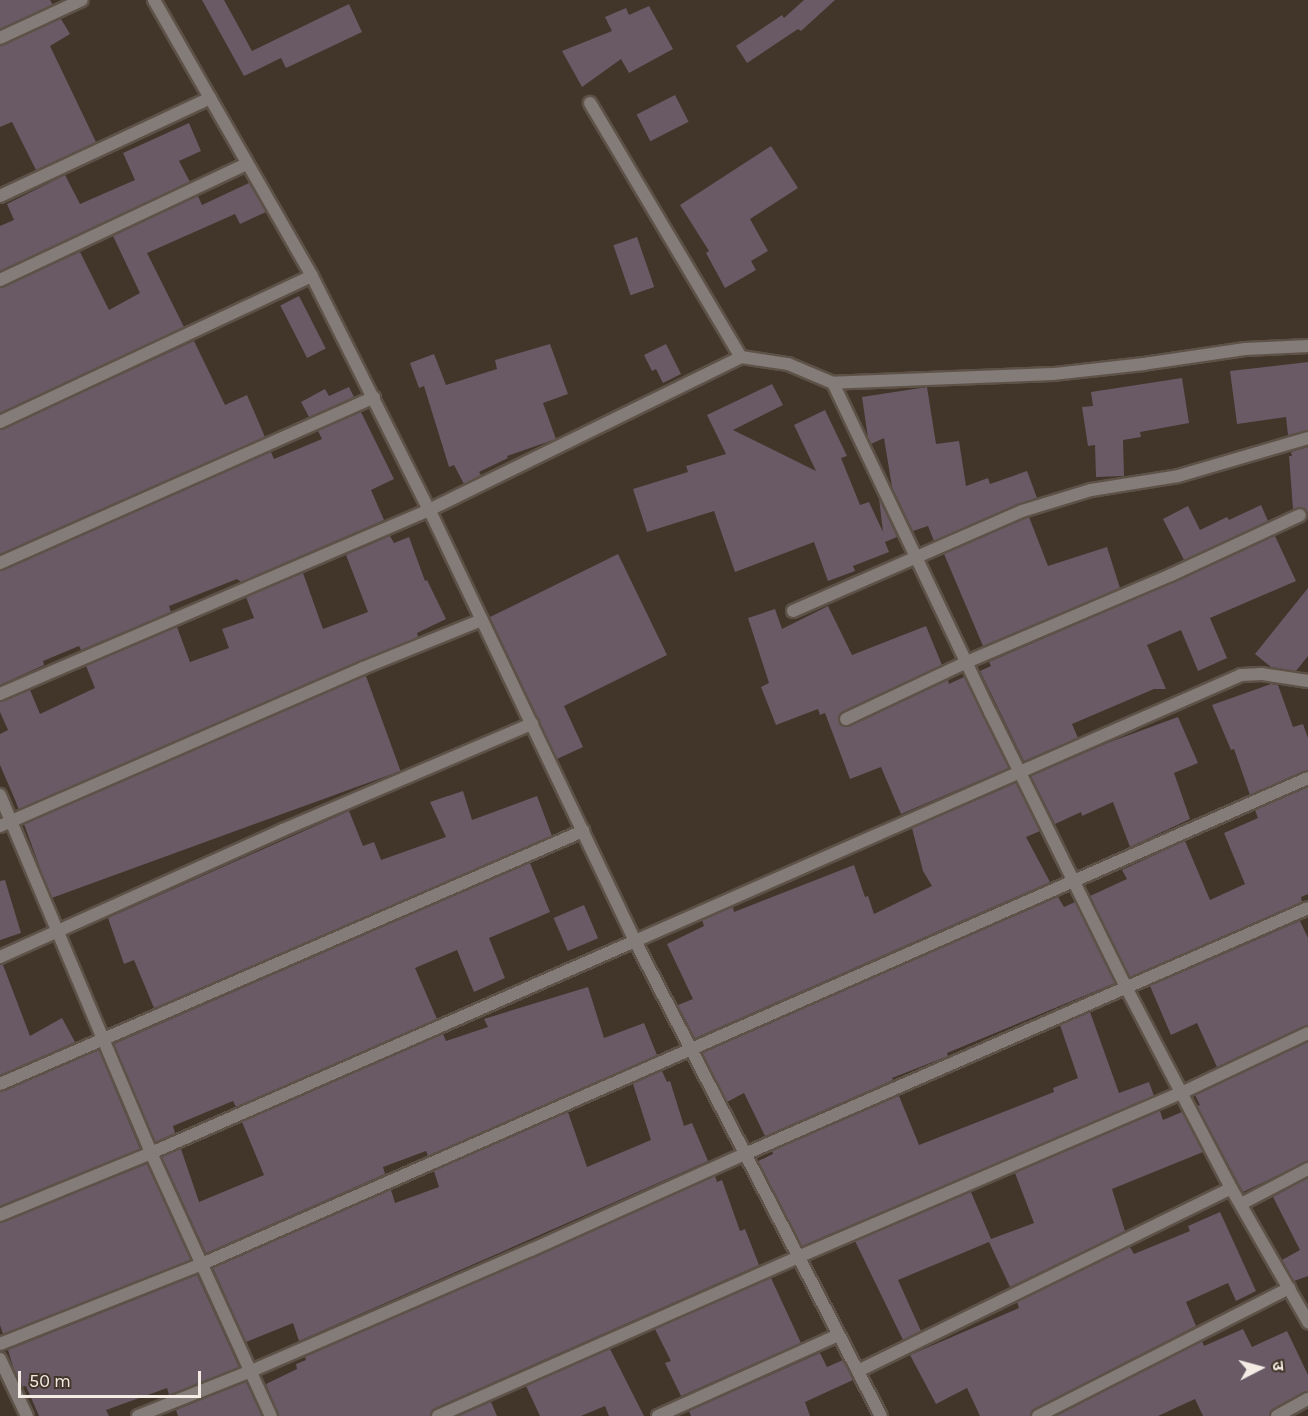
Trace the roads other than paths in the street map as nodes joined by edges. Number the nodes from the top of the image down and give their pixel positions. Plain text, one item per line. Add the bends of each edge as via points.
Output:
1 (82, 0) edge
2 (154, 0) edge
3 (0, 38) edge
4 (210, 98) junction
5 (590, 103) dead end
6 (248, 164) junction
7 (0, 196) edge
8 (312, 276) junction
9 (0, 280) edge
10 (1308, 346) edge
11 (741, 357) junction
12 (833, 383) junction
13 (374, 397) junction
14 (0, 422) edge
15 (1308, 438) edge
16 (429, 510) junction
17 (1300, 515) dead end
18 (917, 556) junction
19 (0, 563) edge
20 (793, 611) dead end
21 (482, 620) junction
22 (966, 662) junction
23 (1308, 681) edge
24 (0, 694) edge
25 (846, 719) dead end
26 (532, 724) junction
27 (1020, 771) junction
28 (1308, 778) edge
29 (0, 795) edge
30 (6, 824) edge
31 (583, 831) junction
32 (1075, 881) junction
33 (1308, 908) edge
34 (58, 931) junction
35 (635, 940) junction
36 (0, 957) edge
37 (1127, 989) junction
38 (1308, 1033) edge
39 (104, 1039) junction
40 (692, 1050) junction
41 (0, 1084) edge
42 (1181, 1093) junction
43 (151, 1153) junction
44 (745, 1154) junction
45 (1308, 1169) edge
46 (1231, 1188) junction
47 (1241, 1204) junction
48 (0, 1215) edge
49 (798, 1257) junction
50 (202, 1264) junction
51 (1289, 1288) junction
52 (1306, 1316) edge
53 (838, 1335) junction
54 (0, 1344) edge
55 (0, 1359) edge
56 (860, 1370) junction
57 (251, 1371) junction
58 (1308, 1400) edge
59 (877, 1415) edge
60 (27, 1416) edge
61 (138, 1416) edge
62 (271, 1416) edge
63 (438, 1416) edge
64 (658, 1416) edge
65 (1038, 1416) edge
66 (1277, 1416) edge

1 - 3 street
2 - 4 street
4 - 6 street
4 - 7 street
5 - 11 street
6 - 8 street
6 - 9 street
8 - 13 street
8 - 14 street
10 - 12 street via 1245,349 1053,374
11 - 12 street via 788,364
11 - 16 street
12 - 18 street
13 - 16 street
13 - 19 street
15 - 18 street via 1178,476 1091,490 1034,507
16 - 21 street
16 - 24 street
17 - 22 street
18 - 20 street
18 - 22 street
21 - 26 street
21 - 30 street
22 - 25 street
22 - 27 street
23 - 27 street via 1241,675
26 - 31 street
26 - 34 street
27 - 32 street
27 - 35 street
28 - 32 street
29 - 30 street
30 - 34 street
31 - 35 street
31 - 39 street
32 - 37 street
32 - 40 street
33 - 37 street
34 - 36 street
34 - 39 street
35 - 40 street
35 - 43 street
37 - 42 street
37 - 44 street
38 - 42 street
39 - 41 street
39 - 43 street
40 - 44 street
40 - 50 street
42 - 46 street
42 - 49 street
43 - 48 street
43 - 50 street
44 - 49 street
44 - 57 street
45 - 47 street
46 - 47 street
46 - 56 street
47 - 51 street
49 - 53 street
49 - 63 street
50 - 54 street
50 - 57 street
51 - 52 street
51 - 65 street
53 - 56 street
53 - 64 street
55 - 60 street
56 - 59 street
57 - 61 street
57 - 62 street
58 - 66 street

